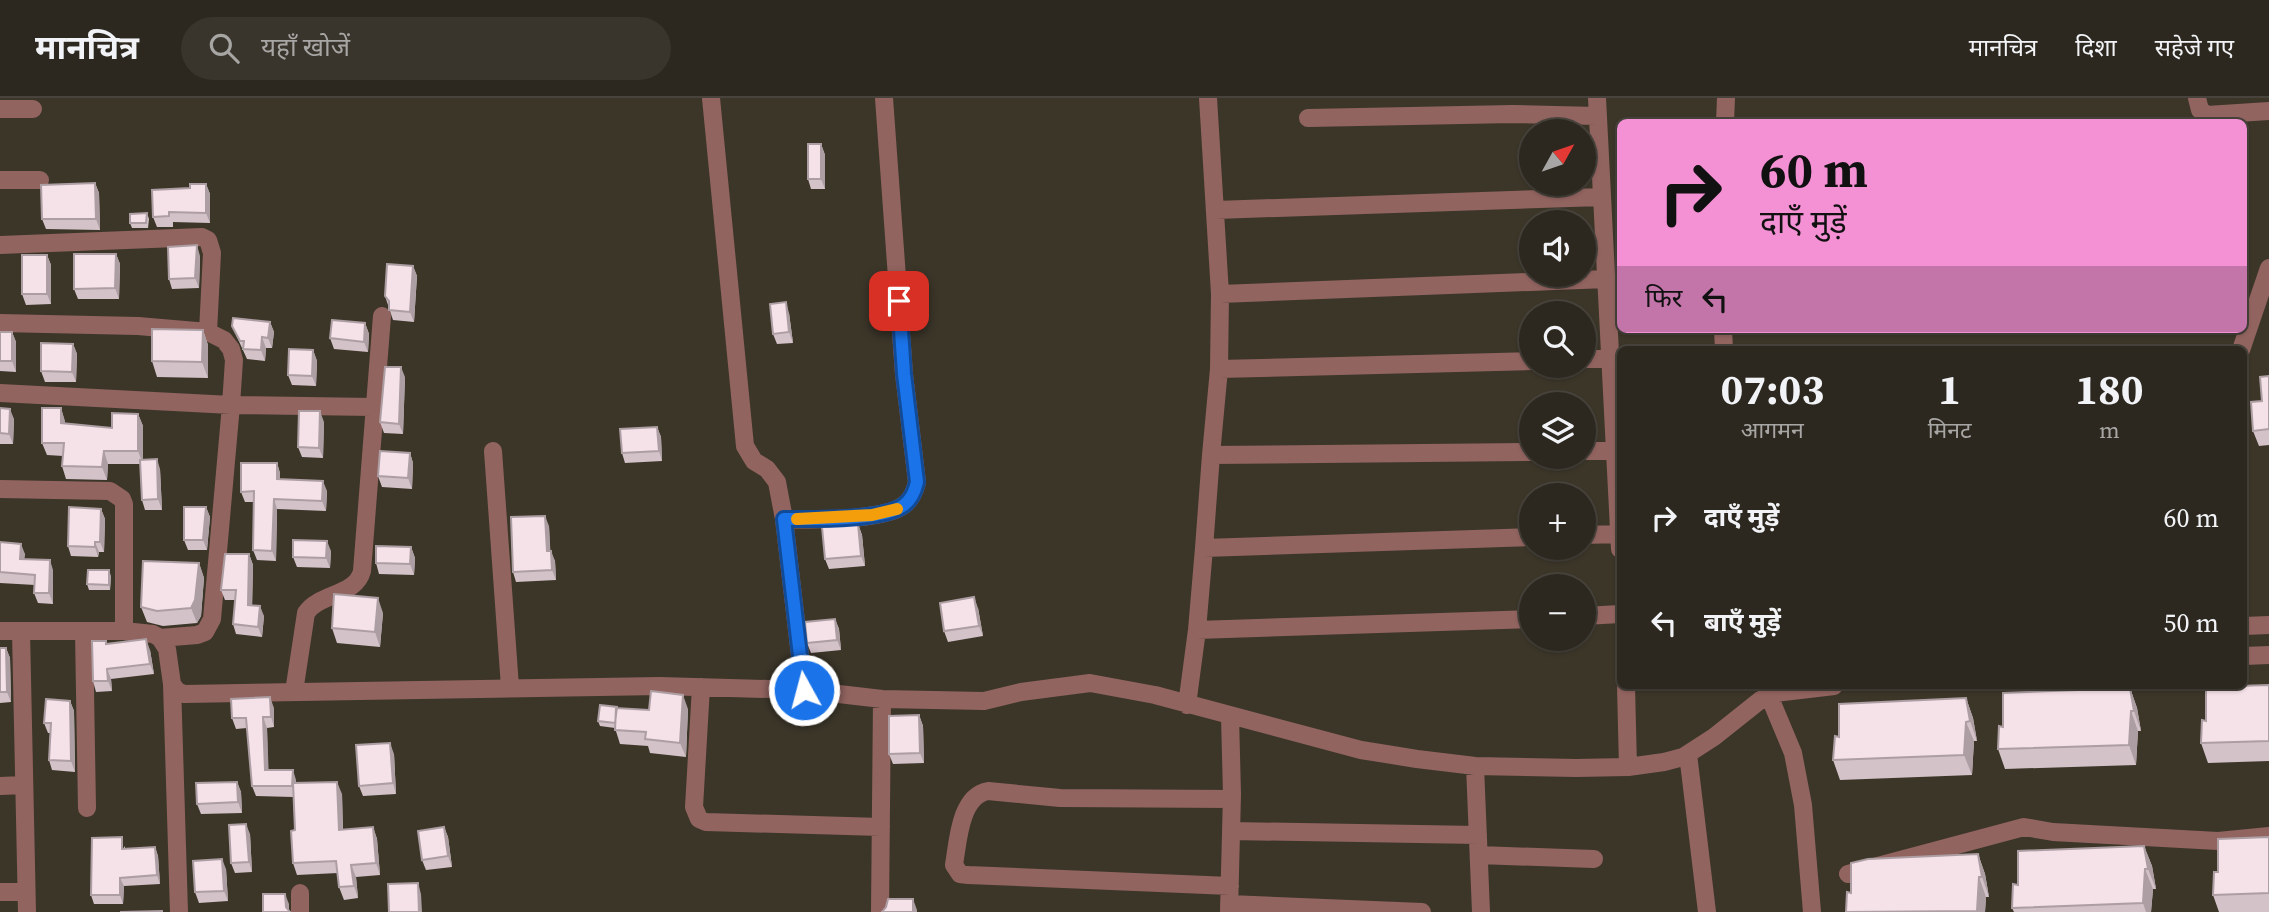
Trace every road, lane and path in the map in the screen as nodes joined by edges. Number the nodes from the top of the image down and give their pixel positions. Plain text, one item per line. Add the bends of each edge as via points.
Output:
1 (711, 98) edge
2 (884, 98) edge
3 (1208, 98) edge
4 (1597, 98) edge
5 (1726, 98) edge
6 (2197, 98) edge
7 (0, 109) edge
8 (33, 109) dead end
9 (2269, 111) edge
10 (1597, 116) junction
11 (1308, 118) dead end
12 (1725, 119) edge
13 (0, 180) edge
14 (40, 180) dead end
15 (1601, 197) junction
16 (1216, 210) junction
17 (0, 244) edge
18 (2269, 268) edge
19 (1606, 279) junction
20 (1220, 294) junction
21 (382, 316) dead end
22 (0, 323) edge
23 (208, 332) junction
24 (2247, 332) edge
25 (1596, 359) edge
26 (1609, 359) junction
27 (1519, 361) edge
28 (1219, 369) junction
29 (0, 393) edge
30 (231, 405) junction
31 (373, 407) junction
32 (1616, 450) junction
33 (493, 451) dead end
34 (1596, 451) edge
35 (1519, 452) edge
36 (1211, 456) junction
37 (1617, 473) edge
38 (0, 489) edge
39 (784, 519) junction
40 (1519, 537) edge
41 (1596, 537) edge
42 (1617, 540) edge
43 (1204, 548) junction
44 (1617, 614) edge
45 (1596, 615) edge
46 (1519, 618) edge
47 (2269, 625) edge
48 (2247, 626) edge
49 (0, 631) edge
50 (21, 631) junction
51 (124, 631) junction
52 (1197, 631) junction
53 (84, 632) junction
54 (160, 638) junction
55 (2269, 655) edge
56 (2247, 656) edge
57 (172, 684) junction
58 (510, 687) junction
59 (701, 687) junction
60 (1626, 689) edge
61 (804, 690) junction
62 (1766, 690) edge
63 (294, 692) junction
64 (882, 699) junction
65 (1187, 705) junction
66 (1230, 716) junction
67 (1688, 754) junction
68 (1475, 766) junction
69 (1628, 767) junction
70 (24, 785) junction
71 (0, 786) edge
72 (1232, 799) junction
73 (87, 808) dead end
74 (881, 827) junction
75 (1232, 831) junction
76 (1478, 835) junction
77 (2269, 835) edge
78 (1479, 855) junction
79 (1594, 859) dead end
80 (1848, 874) edge
81 (1230, 886) junction
82 (0, 892) edge
83 (26, 892) junction
84 (300, 893) dead end
85 (1229, 908) edge
86 (27, 912) edge
87 (179, 912) edge
88 (300, 912) edge
89 (880, 912) edge
90 (1422, 912) edge
91 (1481, 912) edge
92 (1707, 912) edge
93 (1812, 912) edge

1 - 39 street via 745,446 777,482
2 - 39 street via 915,493 902,507 885,513
3 - 16 street
4 - 10 street
5 - 12 street
6 - 9 street via 2207,115
7 - 8 street
10 - 11 street
10 - 15 street
13 - 14 street
15 - 16 street
15 - 19 street
16 - 20 street
17 - 23 street via 202,237 212,253
18 - 24 street
19 - 20 street
19 - 26 street
20 - 28 street
21 - 31 street
22 - 23 street
23 - 30 street via 231,349
25 - 26 street
26 - 32 street
27 - 28 street
28 - 36 street
29 - 30 street
30 - 31 street
30 - 54 street via 212,619 205,632 197,635
31 - 63 street via 360,577 306,612
32 - 34 street
32 - 37 street
33 - 58 street
35 - 36 street
36 - 43 street
38 - 51 street via 110,491 122,499
39 - 61 street
40 - 43 street
41 - 42 street
43 - 52 street
44 - 45 street
46 - 52 street
47 - 48 street
49 - 50 street
50 - 53 street
50 - 70 street
51 - 53 street
51 - 54 street
52 - 65 street
53 - 73 street
54 - 57 street via 167,649
55 - 56 street
57 - 63 street via 184,694
57 - 87 street
58 - 59 street
58 - 63 street
59 - 61 street
59 - 74 street via 694,807 699,818 706,822
60 - 69 street
61 - 64 street
62 - 67 street
62 - 93 street via 1796,766
64 - 65 street via 984,701 1090,682
64 - 74 street
65 - 66 street
66 - 68 street via 1361,750
66 - 72 street
67 - 69 street
67 - 92 street
68 - 69 street
68 - 76 street
70 - 71 street
70 - 83 street
72 - 75 street
72 - 81 street via 1060,798 978,792 968,804 954,865 960,874 968,875
74 - 89 street
75 - 76 street
75 - 81 street
76 - 78 street
77 - 80 street via 2218,841 2024,827
78 - 79 street
78 - 91 street
81 - 85 street
82 - 83 street
83 - 86 street
84 - 88 street
85 - 90 street

